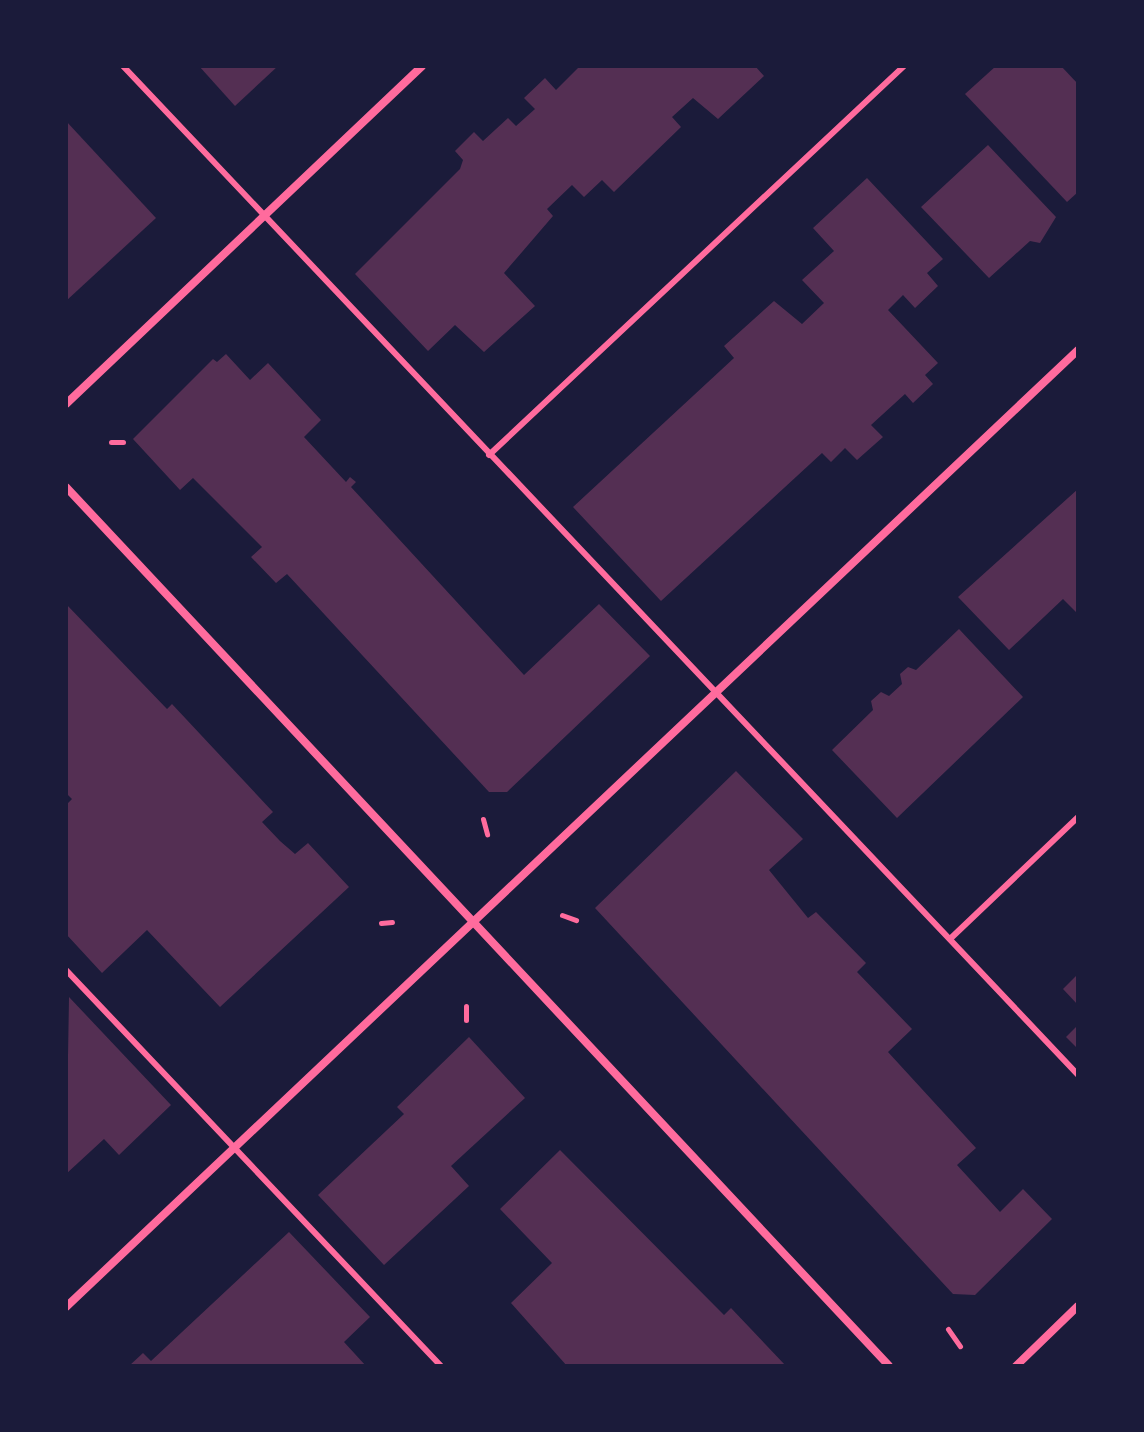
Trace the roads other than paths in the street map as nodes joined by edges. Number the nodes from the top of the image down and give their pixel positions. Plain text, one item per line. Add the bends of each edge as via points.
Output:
1 (123, 66) edge
2 (422, 66) edge
3 (904, 66) edge
4 (262, 217) junction
5 (1078, 350) edge
6 (66, 404) edge
7 (489, 455) junction
8 (66, 487) edge
9 (714, 691) junction
10 (1078, 817) edge
11 (473, 920) junction
12 (950, 939) junction
13 (66, 970) edge
14 (1078, 1075) edge
15 (237, 1146) junction
16 (1078, 1306) edge
17 (66, 1307) edge
18 (441, 1366) edge
19 (889, 1366) edge
20 (1016, 1366) edge

1 - 4 lane
2 - 4 street
3 - 7 lane
4 - 6 street
4 - 7 lane
5 - 9 street
7 - 9 lane
8 - 11 street
9 - 11 street
9 - 12 lane
10 - 12 lane
11 - 15 street
11 - 19 street
12 - 14 lane
13 - 15 lane
15 - 17 street
15 - 18 lane
16 - 20 street

